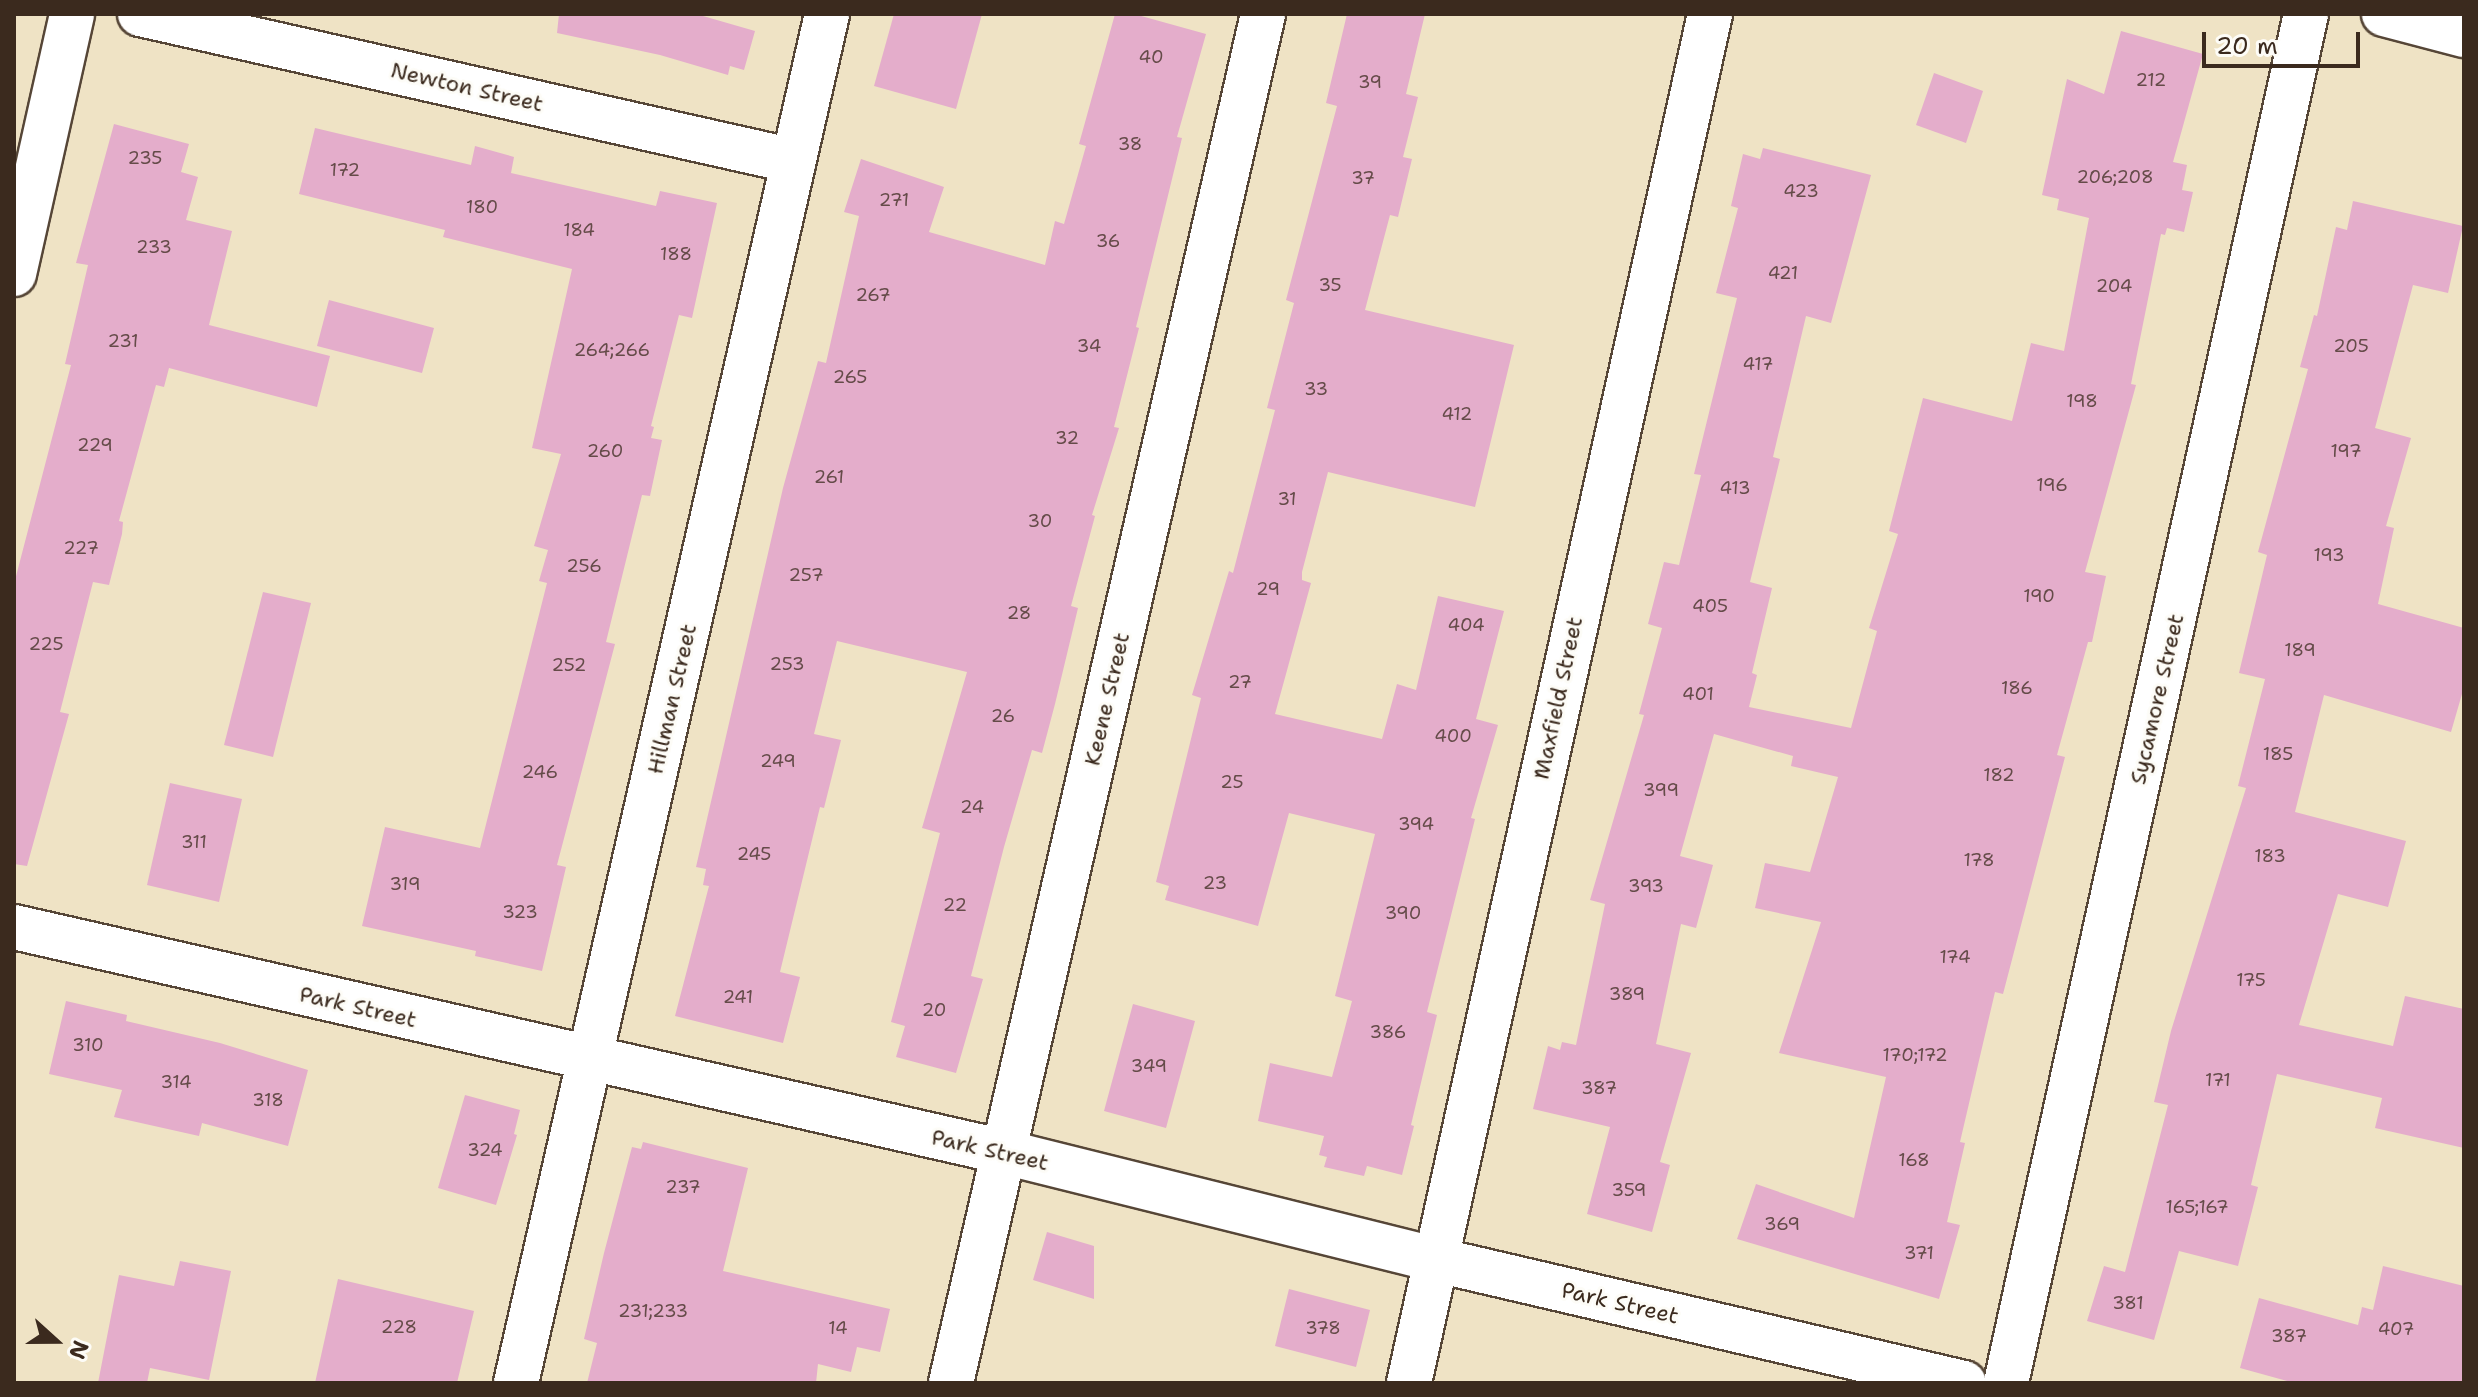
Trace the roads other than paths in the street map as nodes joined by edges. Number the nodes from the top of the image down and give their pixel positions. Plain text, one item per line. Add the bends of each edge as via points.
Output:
1 (72, 14) edge
2 (140, 14) edge
3 (827, 14) edge
4 (1263, 14) edge
5 (1710, 14) edge
6 (2306, 14) edge
7 (2384, 14) edge
8 (2464, 35) edge
9 (794, 161) junction
10 (14, 274) edge
11 (14, 927) edge
12 (590, 1060) junction
13 (1004, 1152) junction
14 (1437, 1260) junction
15 (516, 1383) edge
16 (951, 1383) edge
17 (1409, 1383) edge
18 (1964, 1383) edge
19 (2006, 1383) edge

1 - 10 street
2 - 9 street, Newton Street
3 - 9 street, Hillman Street
4 - 13 street, Keene Street
5 - 14 street, Maxfield Street
6 - 19 street, Sycamore Street
7 - 8 street
9 - 12 street, Hillman Street
11 - 12 street, Park Street
12 - 13 street, Park Street
12 - 15 street, Hillman Street
13 - 14 street, Park Street
13 - 16 street, Keene Street
14 - 17 street, Maxfield Street
14 - 18 street, Park Street

